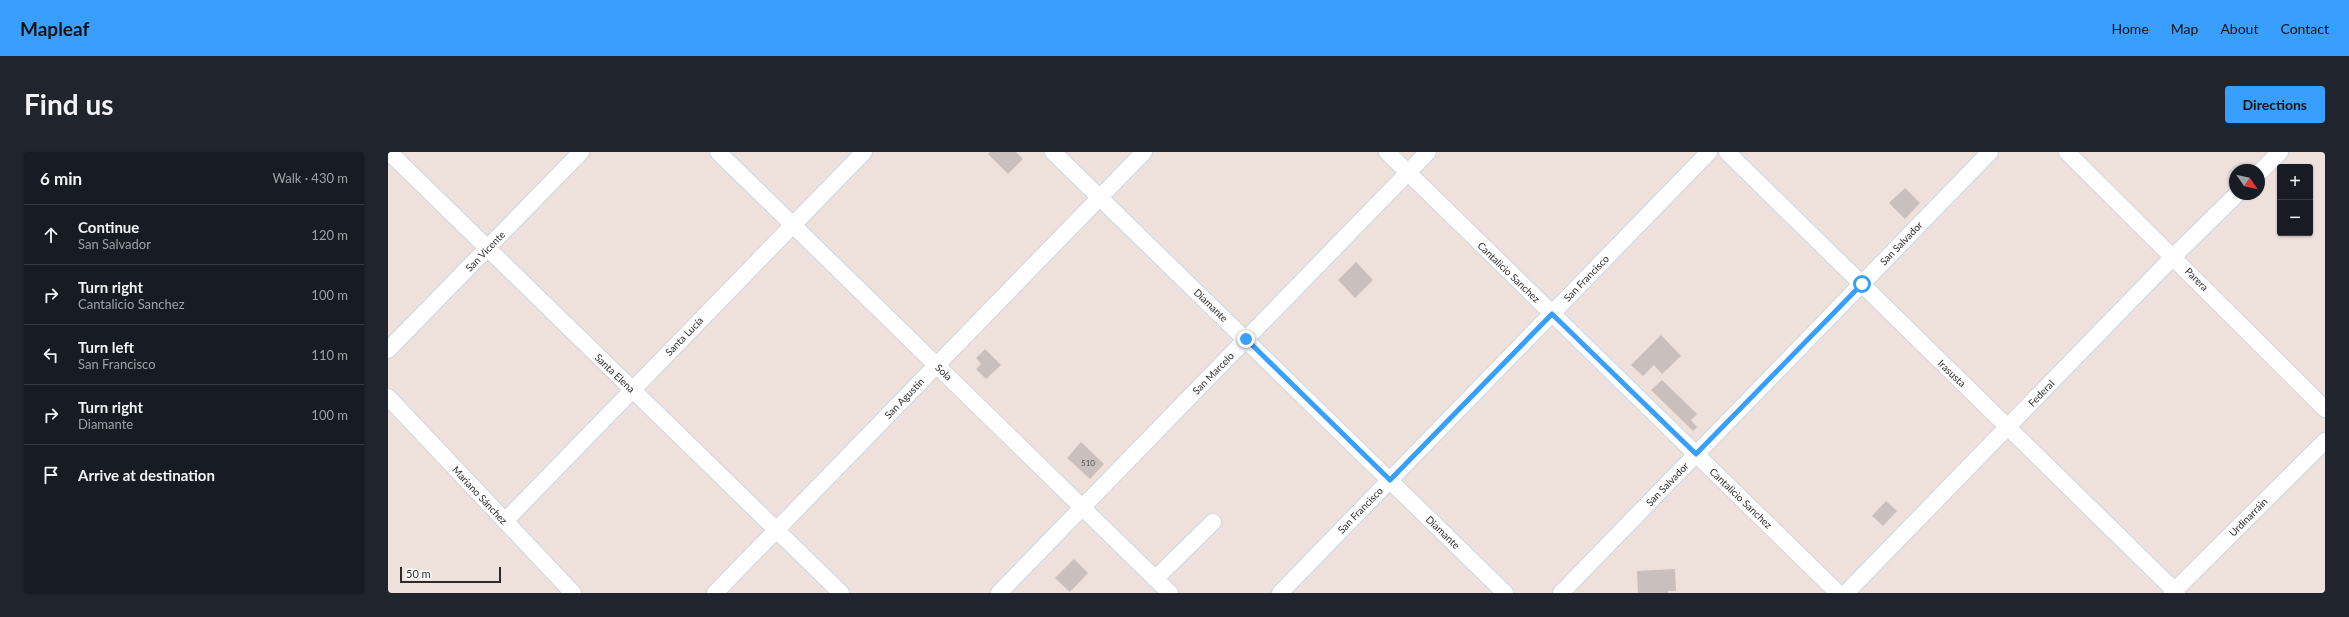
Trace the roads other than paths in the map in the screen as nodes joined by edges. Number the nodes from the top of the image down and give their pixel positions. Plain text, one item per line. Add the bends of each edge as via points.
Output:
1 (390, 152) edge
2 (581, 152) edge
3 (718, 152) edge
4 (864, 152) edge
5 (1054, 152) edge
6 (1144, 152) edge
7 (1386, 152) edge
8 (1428, 152) edge
9 (1709, 152) edge
10 (1727, 152) edge
11 (1990, 152) edge
12 (2067, 152) edge
13 (2280, 152) edge
14 (2265, 167) edge
15 (1408, 173) junction
16 (1100, 197) junction
17 (2231, 200) edge
18 (793, 225) junction
19 (488, 248) junction
20 (2174, 256) junction
21 (1862, 284) junction
22 (1552, 314) junction
23 (1246, 339) junction
24 (388, 350) edge
25 (937, 365) junction
26 (632, 389) junction
27 (388, 397) edge
28 (2325, 409) edge
29 (2008, 427) junction
30 (2325, 441) edge
31 (1696, 454) junction
32 (1390, 480) junction
33 (1082, 507) junction
34 (505, 521) junction
35 (1213, 522) dead end
36 (776, 530) junction
37 (1155, 579) junction
38 (2175, 592) edge
39 (573, 593) edge
40 (715, 593) edge
41 (841, 593) edge
42 (999, 593) edge
43 (1170, 593) edge
44 (1280, 593) edge
45 (1505, 593) edge
46 (1561, 593) edge
47 (1838, 593) edge
48 (1846, 593) edge

1 - 19 street, Santa Elena
2 - 19 street, San Vicente
3 - 18 street, Sola
4 - 18 street, Santa Lucía
5 - 16 street, Diamante
6 - 16 street, San Agustín
7 - 15 street, Cantalicio Sanchez
8 - 15 street, San Marcelo
9 - 22 street, San Francisco
10 - 21 street, Irasusta
11 - 21 street, San Salvador
12 - 20 street, Parera
13 - 14 street
15 - 22 street, Cantalicio Sanchez
15 - 23 street, San Marcelo
16 - 23 street, Diamante
16 - 25 street, San Agustín
17 - 20 street, Federal
18 - 25 street, Sola
18 - 26 street, Santa Lucía
19 - 24 street, San Vicente
19 - 26 street, Santa Elena
20 - 28 street, Parera
20 - 29 street, Federal
21 - 29 street, Irasusta
21 - 31 street, San Salvador
22 - 31 street, Cantalicio Sanchez
22 - 32 street, San Francisco
23 - 32 street, Diamante
23 - 33 street, San Marcelo
25 - 33 street, Sola
25 - 36 street, San Agustín
26 - 34 street, Santa Lucía
26 - 36 street, Santa Elena
27 - 34 street, Mariano Sánchez
29 - 38 street, Irasusta
29 - 48 street, Federal
30 - 38 street, Urdinarráin
31 - 46 street, San Salvador
31 - 47 street, Cantalicio Sanchez
32 - 44 street, San Francisco
32 - 45 street, Diamante
33 - 37 street, Sola
33 - 42 street, San Marcelo
34 - 39 street, Mariano Sánchez
35 - 37 street
36 - 40 street, San Agustín
36 - 41 street, Santa Elena
37 - 43 street, Sola

